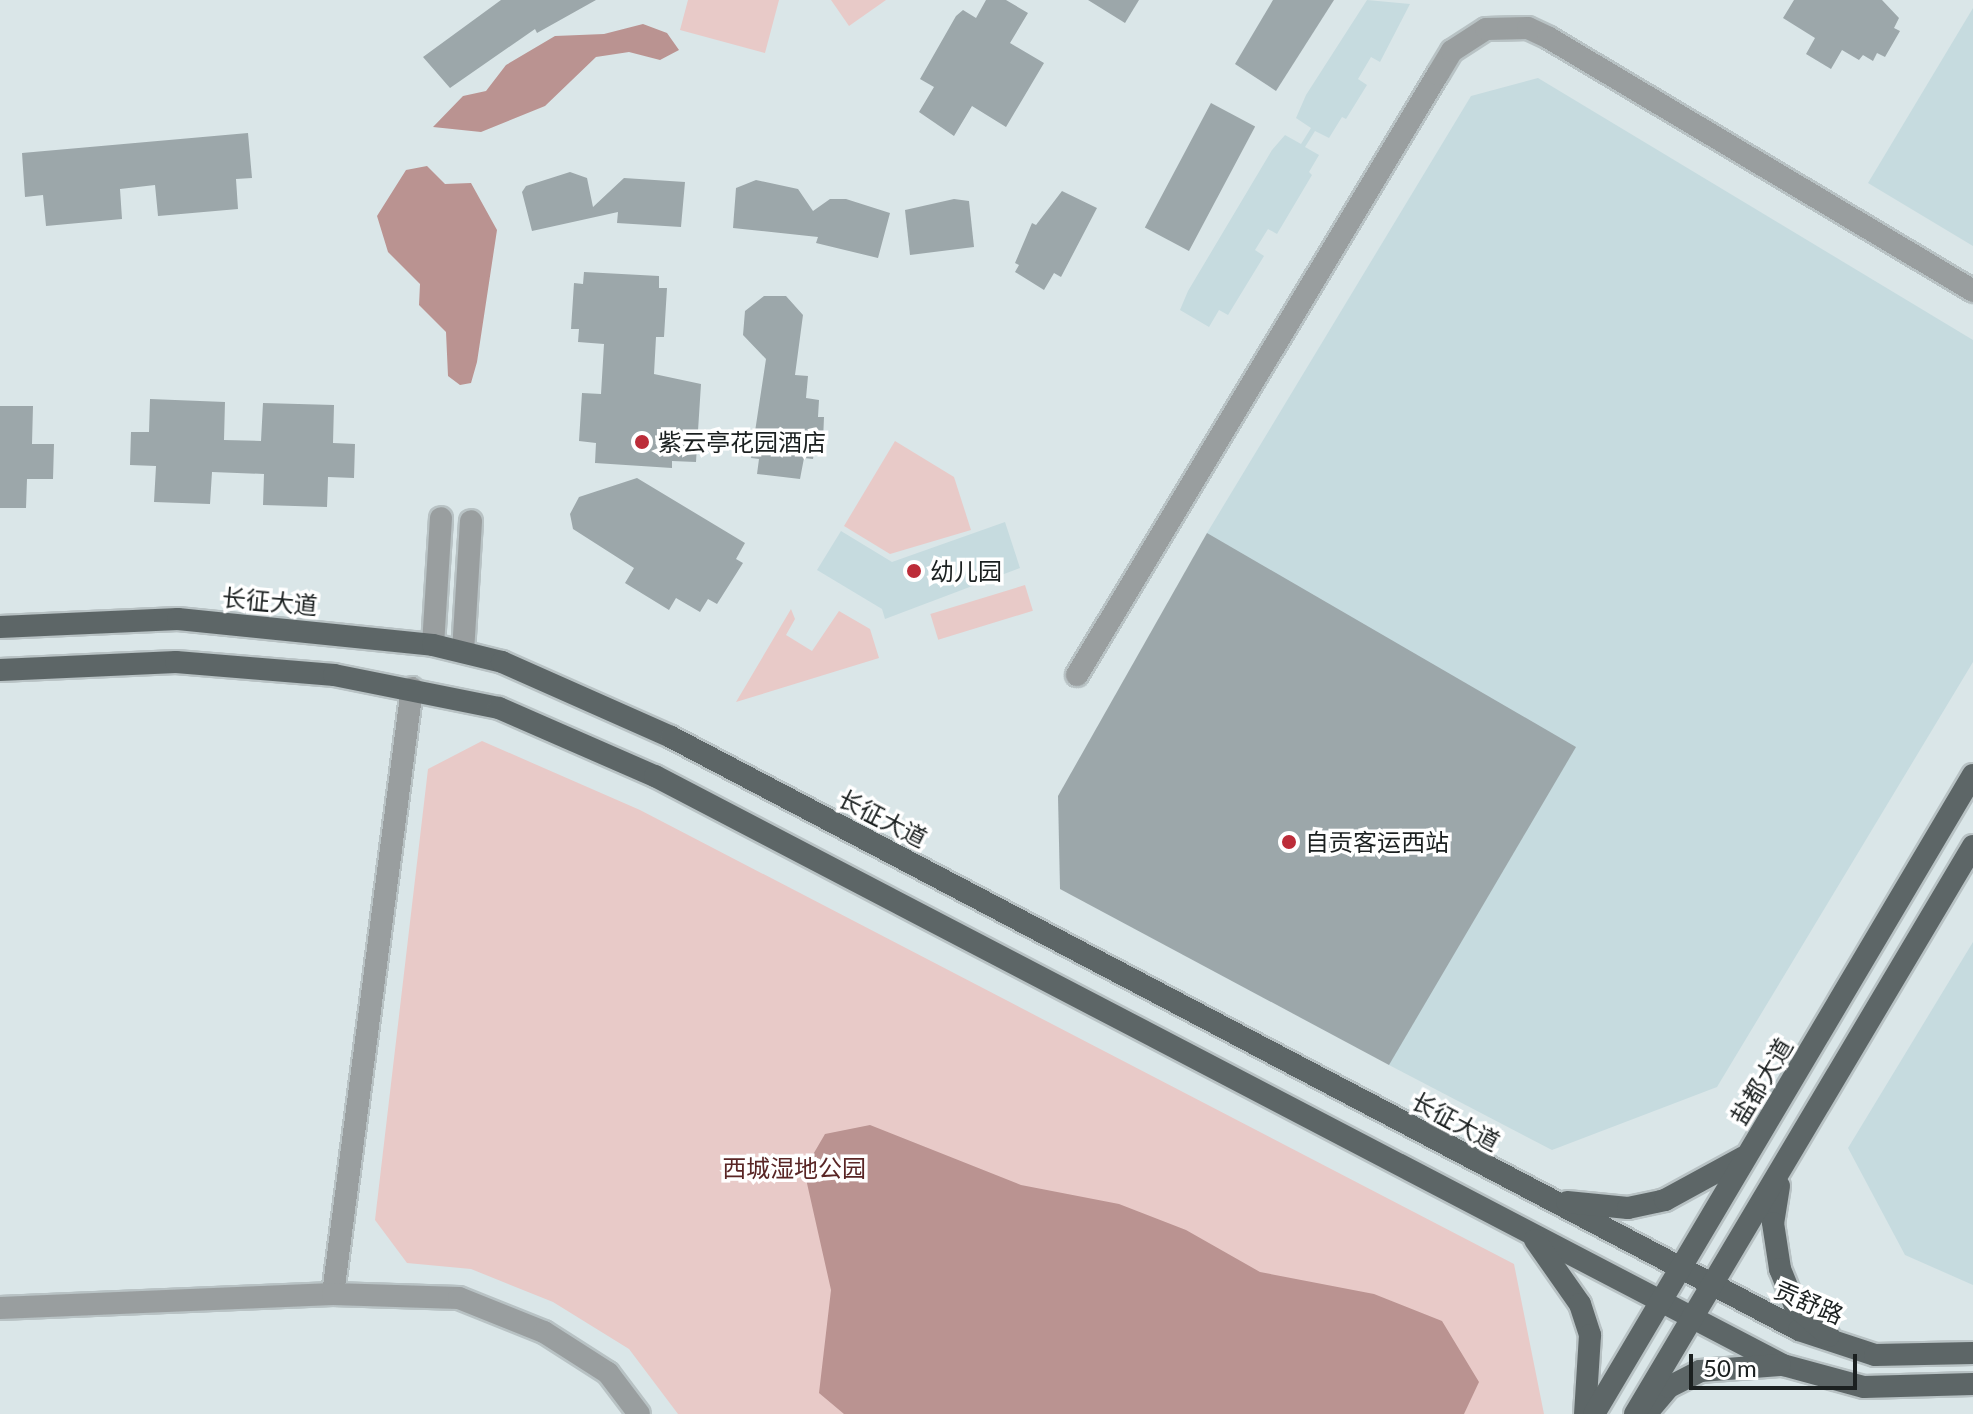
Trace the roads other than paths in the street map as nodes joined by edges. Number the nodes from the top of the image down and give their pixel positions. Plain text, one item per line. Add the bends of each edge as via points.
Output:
1 (1973, 291) edge
2 (441, 518) dead end
3 (471, 521) dead end
4 (0, 627) edge
5 (433, 645) junction
6 (463, 652) junction
7 (0, 670) edge
8 (1077, 675) dead end
9 (412, 688) junction
10 (1973, 775) edge
11 (1973, 846) edge
12 (1749, 1154) junction
13 (1782, 1170) junction
14 (1545, 1197) junction
15 (1529, 1233) junction
16 (1681, 1269) junction
17 (1714, 1286) junction
18 (333, 1294) junction
19 (1662, 1302) junction
20 (0, 1308) edge
21 (1694, 1319) junction
22 (1836, 1342) junction
23 (1973, 1353) edge
24 (1783, 1365) junction
25 (1973, 1384) edge
26 (639, 1414) edge
27 (1585, 1414) edge
28 (1594, 1414) edge
29 (1635, 1414) edge
30 (1645, 1414) edge

1 - 8 street via 1549,38 1528,28 1486,29 1452,51
2 - 5 street
3 - 6 street
4 - 5 main road, 长征大道 via 178,619
5 - 6 main road, 长征大道
6 - 14 main road, 长征大道 via 502,662 671,737
7 - 9 main road via 176,662 334,675
9 - 15 main road via 499,708 655,776
9 - 18 street
10 - 12 main road, 盐都大道
11 - 13 main road
12 - 14 main road via 1665,1200 1628,1208
12 - 16 main road, 盐都大道
13 - 17 main road
13 - 22 main road via 1773,1223 1780,1269 1795,1306
14 - 16 main road, 长征大道
15 - 19 main road
15 - 27 main road via 1558,1269 1586,1325 1590,1375
16 - 17 main road, 贡舒路
16 - 19 main road, 盐都大道
17 - 21 main road
17 - 22 main road, 贡舒路 via 1799,1330
18 - 20 street
18 - 26 street via 459,1298 516,1320 608,1373
19 - 21 main road
19 - 28 main road, 盐都大道
21 - 24 main road
21 - 29 main road
22 - 23 main road, 贡舒路 via 1875,1355
24 - 25 main road via 1864,1387
24 - 30 main road via 1700,1371 1669,1387

